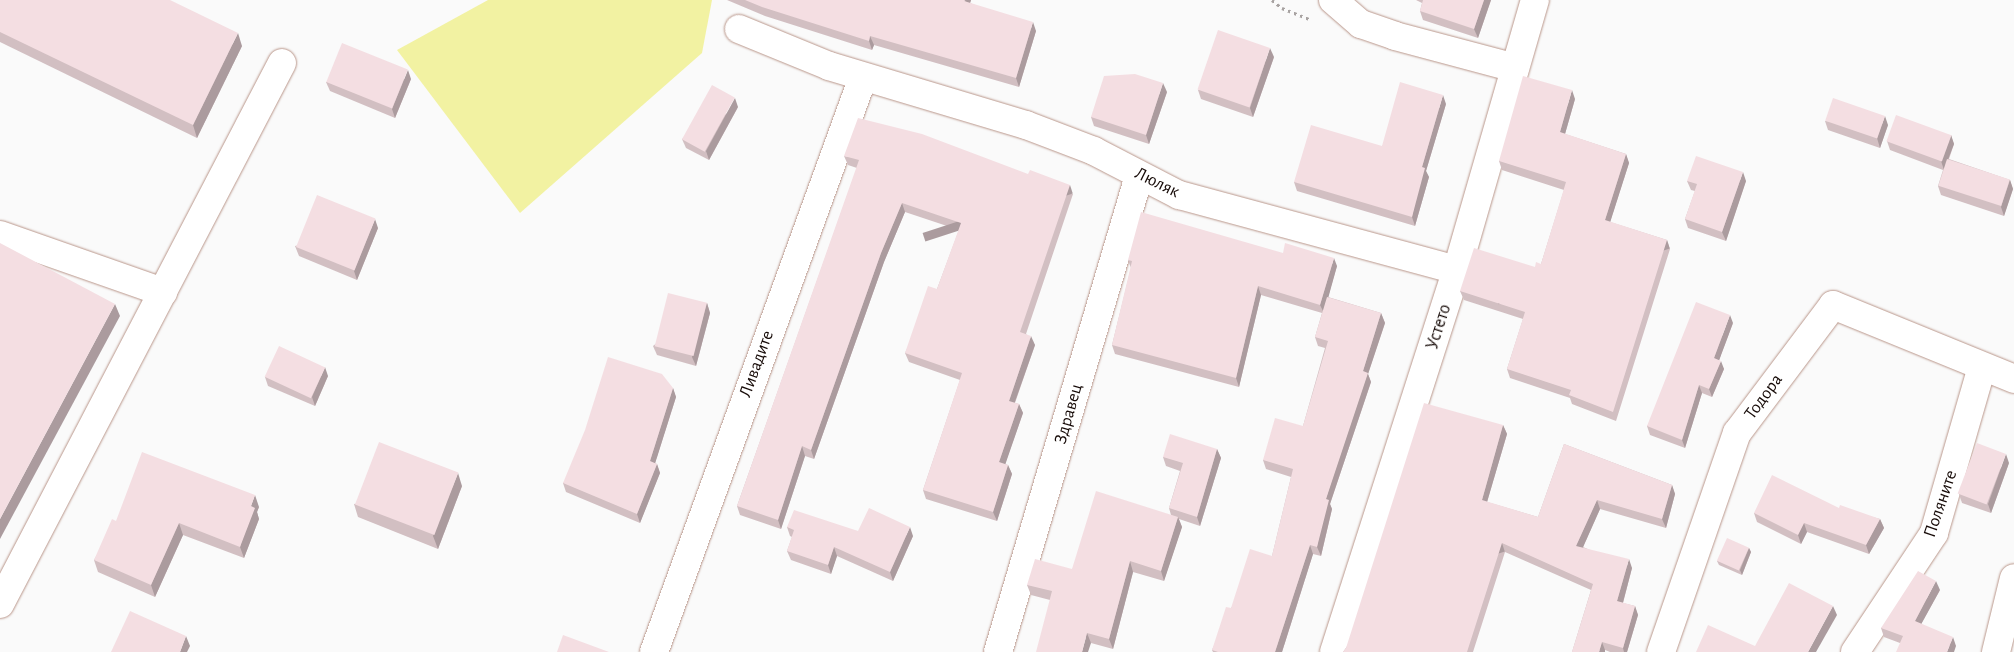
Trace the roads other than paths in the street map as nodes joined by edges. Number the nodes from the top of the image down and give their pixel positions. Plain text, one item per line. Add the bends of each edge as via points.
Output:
1 (1333, 0) edge
2 (1535, 0) edge
3 (739, 29) dead end
4 (282, 63) dead end
5 (1515, 68) junction
6 (863, 77) junction
7 (1139, 176) junction
8 (0, 235) edge
9 (1457, 270) junction
10 (163, 292) junction
11 (1982, 367) junction
12 (2014, 379) edge
13 (2014, 578) edge
14 (0, 604) edge
15 (654, 652) edge
16 (998, 652) edge
17 (1334, 652) edge
18 (1661, 652) edge
19 (1855, 652) edge
20 (1996, 652) edge

1 - 5 street via 1362,24 1394,36
2 - 5 street, Устето
3 - 6 street, Люляк
4 - 10 street
5 - 9 street, Устето
6 - 7 street, Люляк via 1026,125 1094,151
6 - 15 street, Ливадите
7 - 9 street, Люляк via 1179,195 1220,208
7 - 16 street, Здравец
8 - 10 street
9 - 17 street, Устето
10 - 14 street
11 - 12 street
11 - 18 street, Тодора via 1833,305 1737,433
11 - 19 street, Поляните via 1934,534
13 - 20 street

